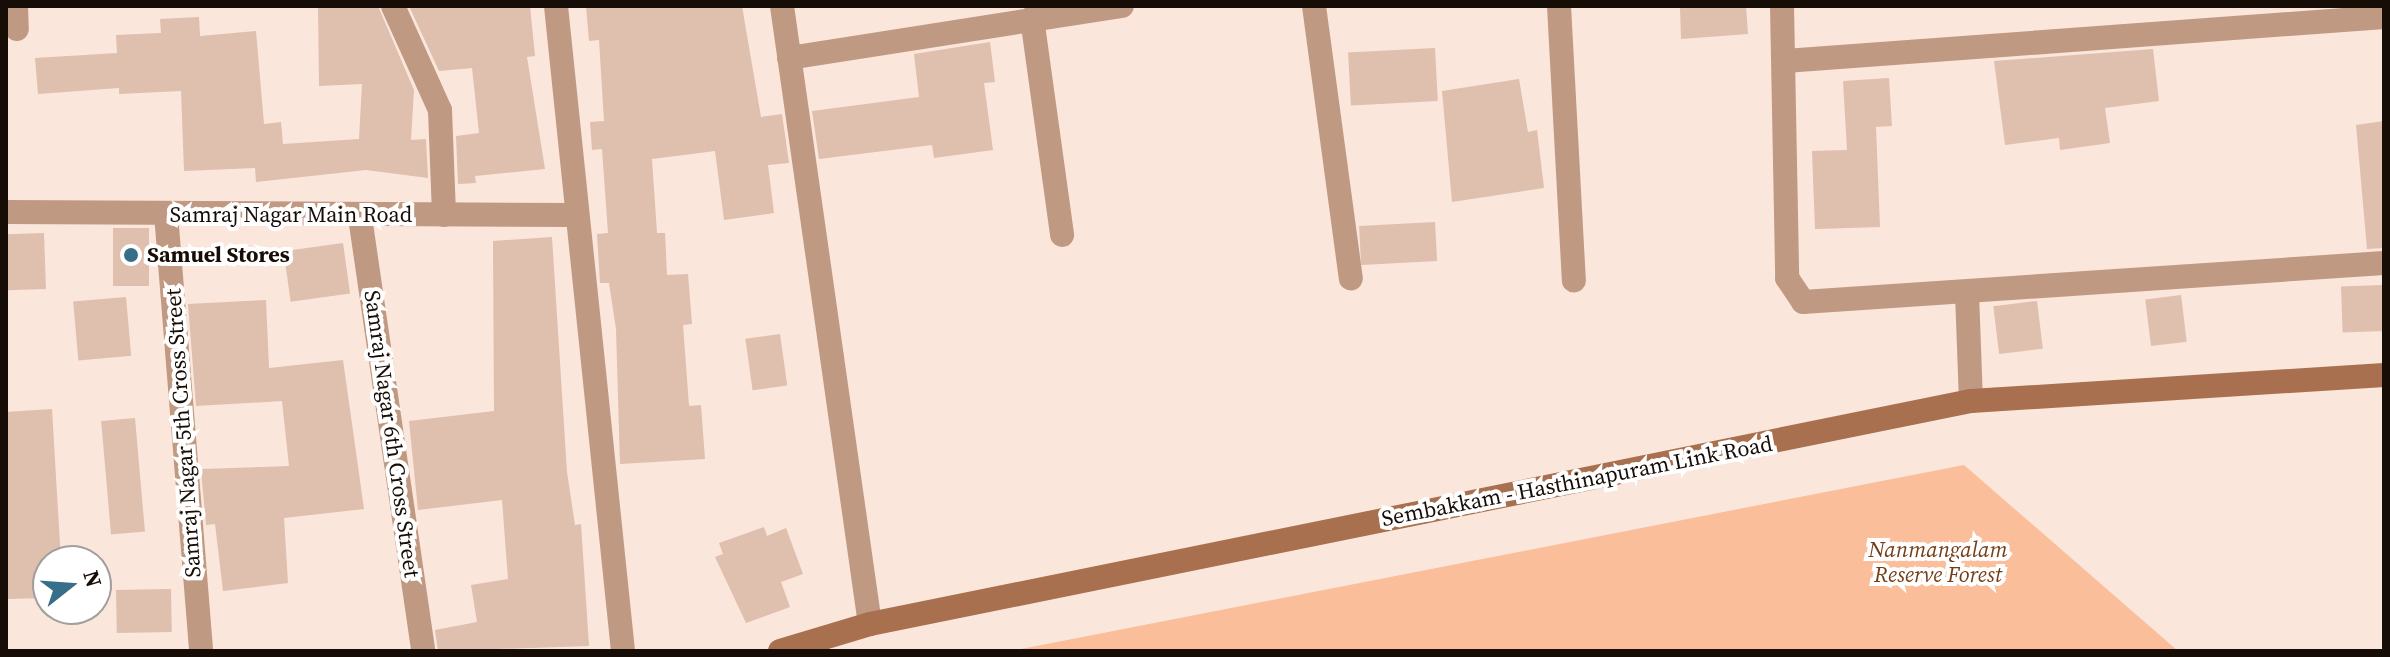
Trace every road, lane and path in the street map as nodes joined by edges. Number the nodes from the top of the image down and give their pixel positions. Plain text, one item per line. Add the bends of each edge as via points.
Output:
1 (393, 6) edge
2 (556, 6) edge
3 (782, 6) edge
4 (1122, 6) edge
5 (1314, 6) edge
6 (1559, 6) edge
7 (1782, 6) edge
8 (2384, 17) edge
9 (1032, 18) junction
10 (789, 58) junction
11 (1785, 61) junction
12 (6, 212) edge
13 (166, 214) junction
14 (444, 215) junction
15 (576, 215) junction
16 (360, 217) junction
17 (1062, 235) dead end
18 (2384, 263) edge
19 (1351, 279) dead end
20 (1574, 281) dead end
21 (1967, 293) junction
22 (2384, 375) edge
23 (1971, 401) junction
24 (870, 624) junction
25 (201, 651) edge
26 (423, 651) edge
27 (623, 651) edge
28 (780, 651) edge

1 - 14 street via 440,110
2 - 15 street
3 - 10 street
4 - 9 street
5 - 19 street
6 - 20 street
7 - 11 street
8 - 11 street
9 - 10 street
9 - 17 street
10 - 24 street
11 - 21 street via 1792,292 1813,306
12 - 13 street, Samraj Nagar Main Road
13 - 16 street, Samraj Nagar Main Road
13 - 25 street, Samraj Nagar 5th Cross Street
14 - 15 street, Samraj Nagar Main Road
14 - 16 street, Samraj Nagar Main Road
15 - 27 street
16 - 26 street, Samraj Nagar 6th Cross Street
18 - 21 street
21 - 23 street
22 - 23 street, Sembakkam - Hasthinapuram Link Road
23 - 24 street, Sembakkam - Hasthinapuram Link Road
24 - 28 street, Sembakkam - Hasthinapuram Link Road

